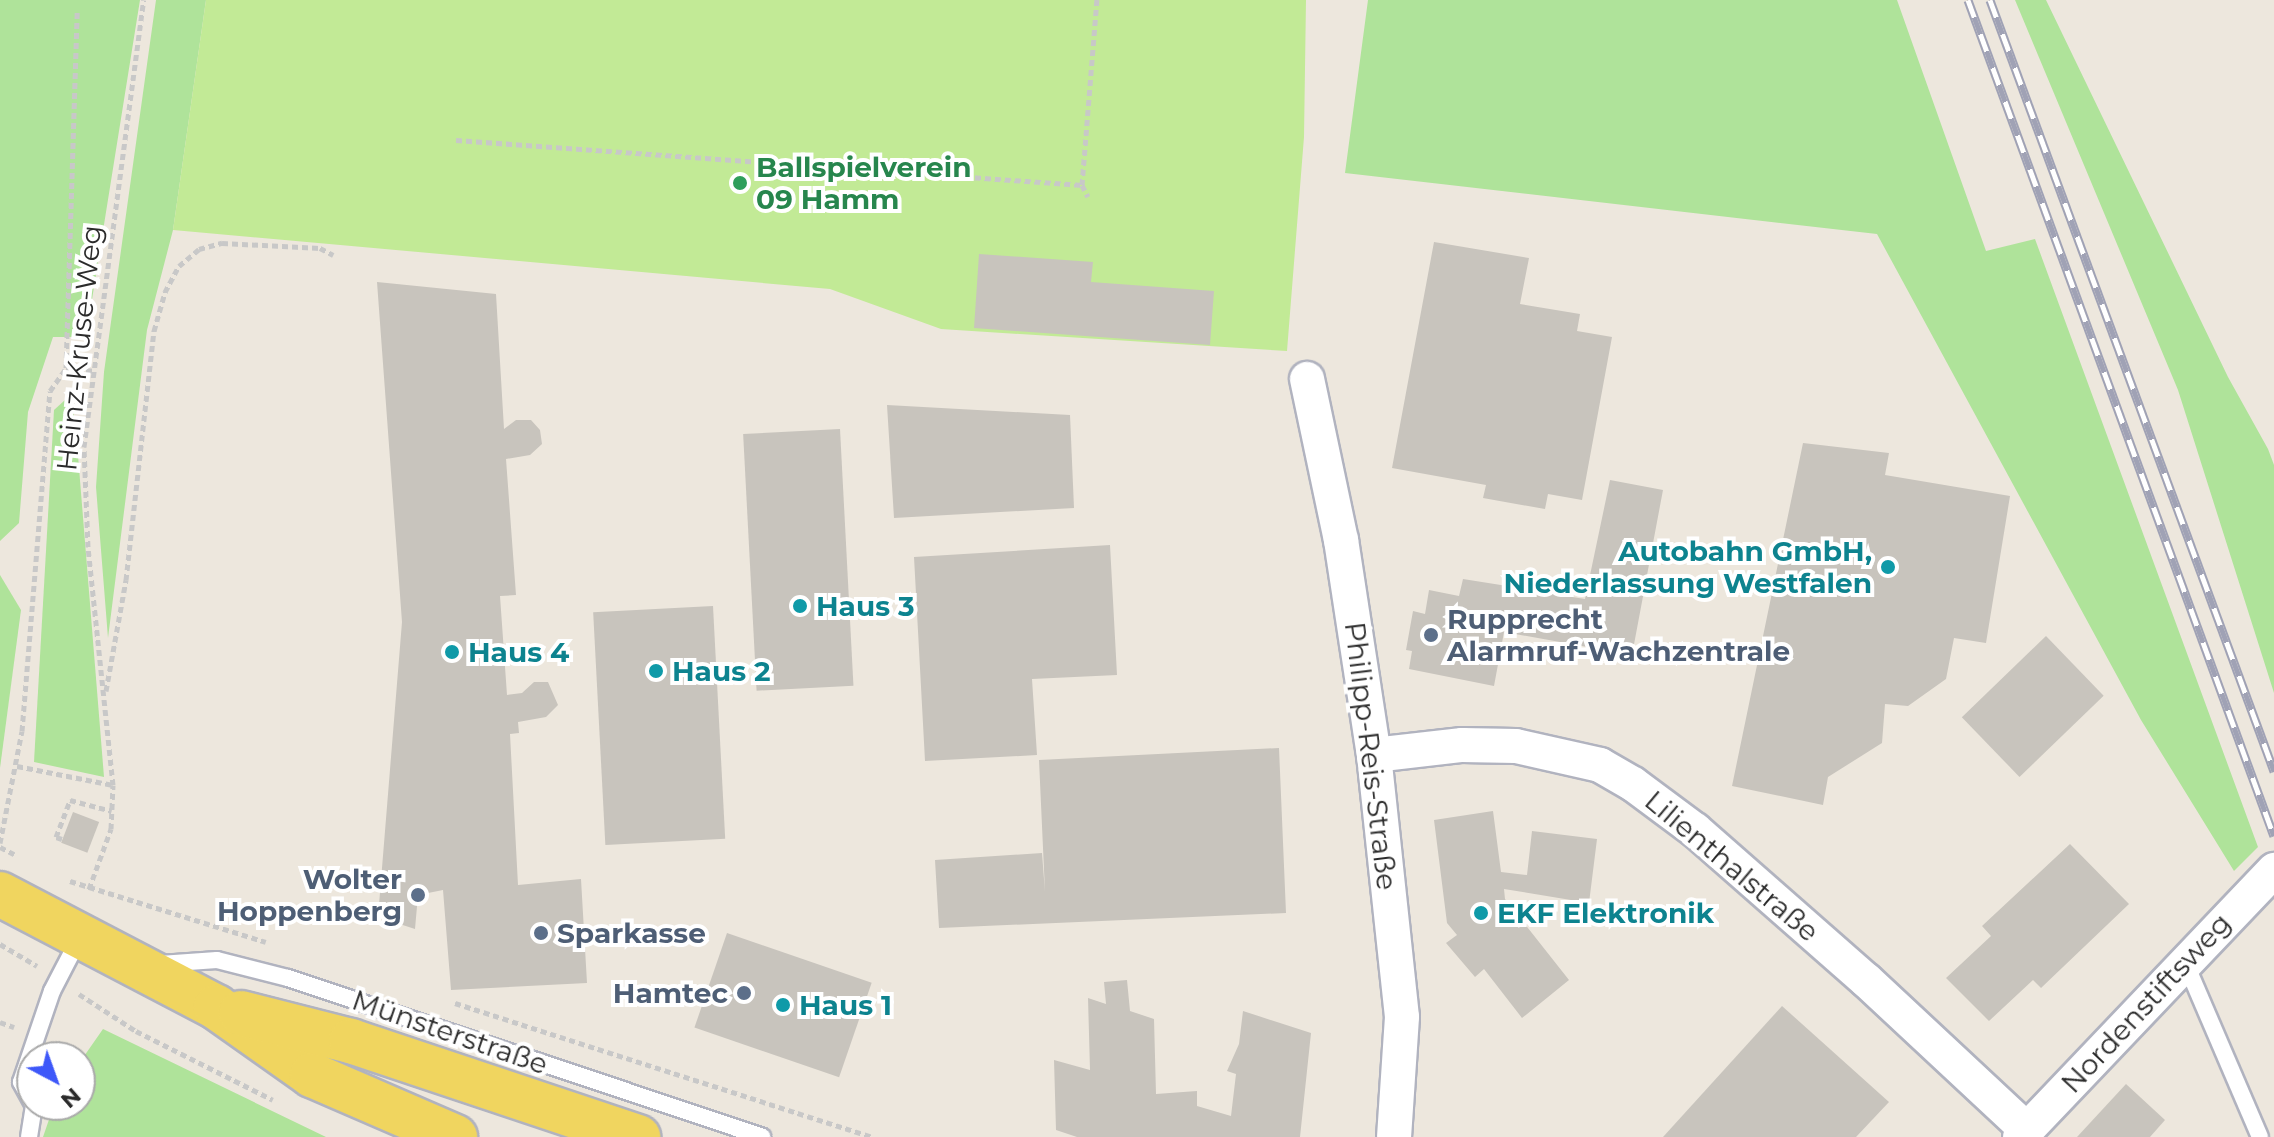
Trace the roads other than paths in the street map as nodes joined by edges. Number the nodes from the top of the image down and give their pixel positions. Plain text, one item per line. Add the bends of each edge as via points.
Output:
1 (1307, 379) dead end
2 (1374, 755) junction
3 (2274, 870) edge
4 (0, 894) edge
5 (79, 939) junction
6 (2185, 962) junction
7 (133, 966) junction
8 (216, 1007) junction
9 (36, 1041) edge
10 (2023, 1133) edge
11 (455, 1137) edge
12 (638, 1137) edge
13 (762, 1137) edge
14 (1394, 1137) edge
15 (2260, 1137) edge

1 - 2 street, Philipp-Reis-Straße via 1341,540
2 - 10 street, Lilienthalstraße via 1462,745 1516,746 1600,765 1633,784 1695,830 1866,980
2 - 14 street, Philipp-Reis-Straße via 1402,1017
3 - 6 street, Nordenstiftsweg
4 - 5 main road, Münsterstraße
5 - 7 main road, Münsterstraße
5 - 9 lane
6 - 10 street, Nordenstiftsweg
6 - 15 lane
7 - 8 main road, Münsterstraße
7 - 13 lane, Münsterstraße via 217,960 288,978
8 - 11 main road, Münsterstraße via 312,1075
8 - 12 main road, Münsterstraße via 351,1041

